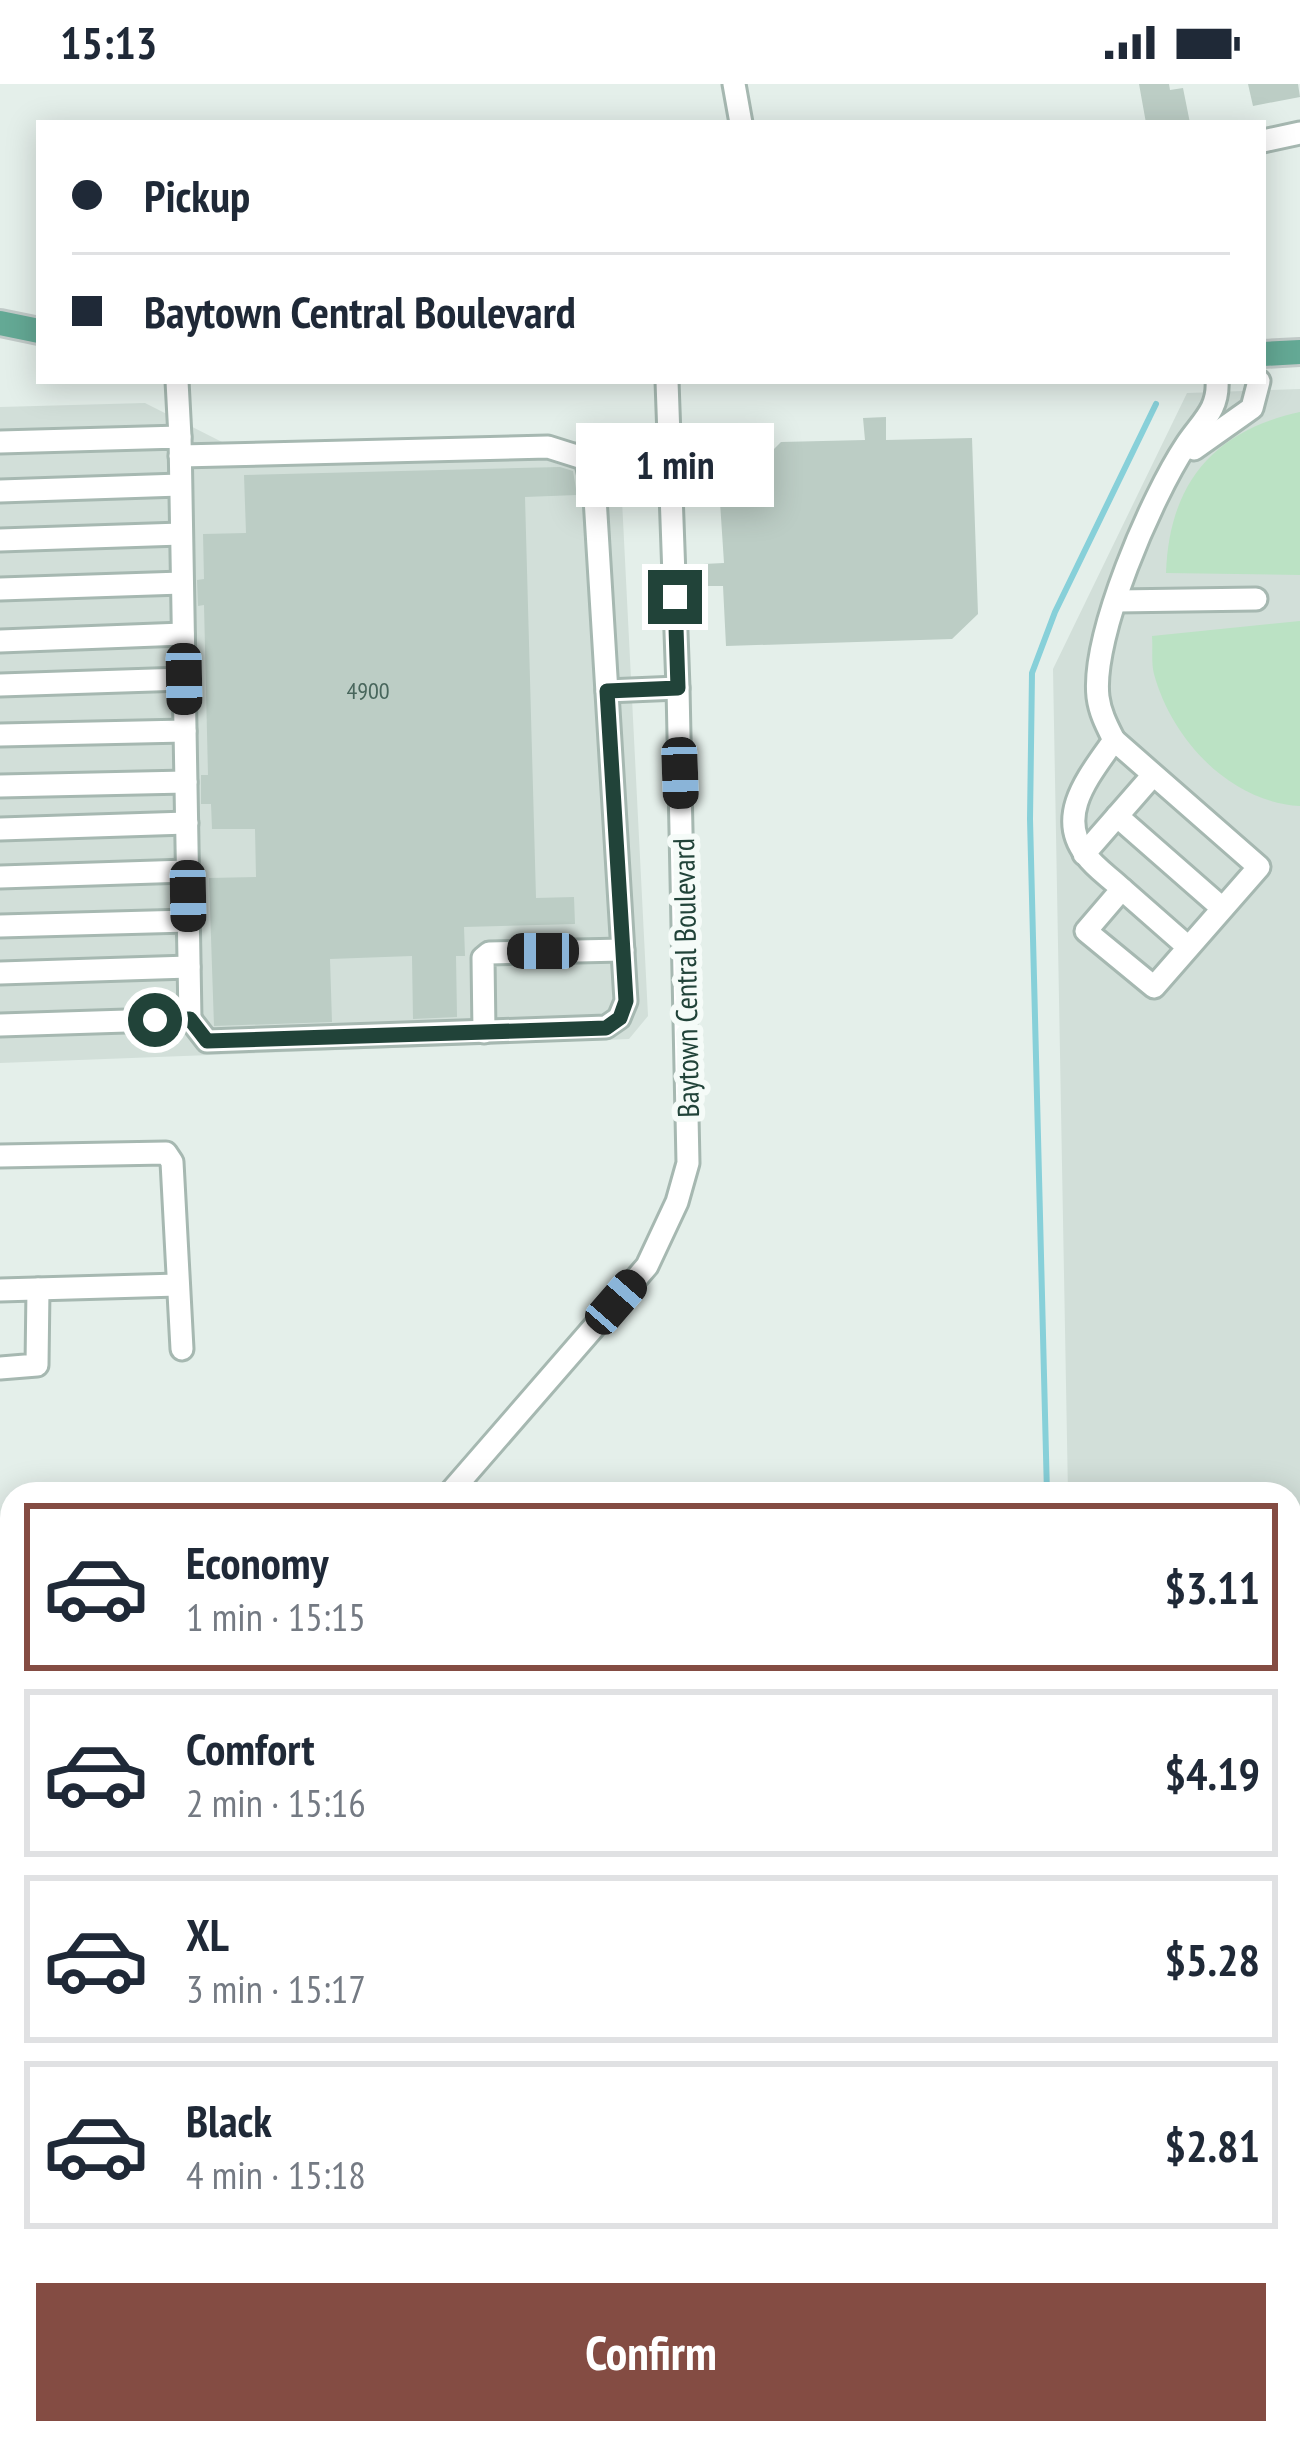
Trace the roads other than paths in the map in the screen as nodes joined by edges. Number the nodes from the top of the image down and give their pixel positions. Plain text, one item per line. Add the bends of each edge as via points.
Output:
1 (734, 84) edge
2 (740, 120) edge
3 (1300, 133) edge
4 (1266, 140) edge
5 (0, 322) edge
6 (36, 330) edge
7 (1300, 352) edge
8 (1266, 354) edge
9 (177, 384) edge
10 (667, 384) edge
11 (1217, 384) edge
12 (1258, 384) edge
13 (0, 442) edge
14 (180, 447) junction
15 (1179, 459) junction
16 (180, 485) junction
17 (0, 491) edge
18 (181, 534) junction
19 (0, 540) edge
20 (182, 584) junction
21 (0, 589) edge
22 (1256, 599) dead end
23 (1118, 601) junction
24 (183, 634) junction
25 (0, 641) edge
26 (184, 679) junction
27 (0, 685) edge
28 (678, 688) junction
29 (607, 691) junction
30 (185, 730) junction
31 (0, 735) edge
32 (1114, 740) junction
33 (1153, 776) junction
34 (186, 782) junction
35 (0, 786) edge
36 (1118, 816) junction
37 (187, 823) junction
38 (0, 829) edge
39 (1084, 854) junction
40 (187, 871) junction
41 (0, 877) edge
42 (1122, 889) junction
43 (1222, 908) junction
44 (188, 921) junction
45 (0, 926) edge
46 (1188, 947) junction
47 (623, 950) junction
48 (189, 967) junction
49 (0, 973) edge
50 (190, 1019) junction
51 (0, 1024) edge
52 (484, 1032) junction
53 (0, 1156) edge
54 (178, 1285) junction
55 (38, 1289) junction
56 (0, 1290) edge
57 (182, 1349) dead end
58 (0, 1369) edge
59 (469, 1482) edge

1 - 2 street
3 - 4 street
5 - 6 main road
7 - 8 main road
9 - 14 street
10 - 28 street, Baytown Central Boulevard
11 - 15 street via 1218,398
12 - 15 street via 1252,408
13 - 14 street
14 - 16 street
14 - 29 street via 548,447 586,459 596,498
15 - 23 street
16 - 17 street
16 - 18 street
18 - 19 street
18 - 20 street
20 - 21 street
20 - 24 street
22 - 23 street
23 - 32 street via 1097,694
24 - 25 street
24 - 26 street
26 - 27 street
26 - 30 street
28 - 29 street
28 - 59 street, Baytown Central Boulevard via 688,1163 647,1266
29 - 47 street
30 - 31 street
30 - 34 street
32 - 33 street
32 - 39 street via 1076,800
33 - 36 street
33 - 43 street via 1258,867
34 - 35 street
34 - 37 street
36 - 39 street
36 - 43 street
37 - 38 street
37 - 40 street
39 - 42 street
40 - 41 street
40 - 44 street
42 - 46 street
42 - 46 street via 1086,931 1154,987
43 - 46 street
44 - 45 street
44 - 48 street
47 - 52 street via 626,1001 606,1028
47 - 52 street via 489,953
48 - 49 street
48 - 50 street
50 - 51 street
50 - 52 street via 207,1041
53 - 54 street via 166,1153
54 - 55 street
54 - 57 street
55 - 56 street
55 - 58 street via 37,1365

